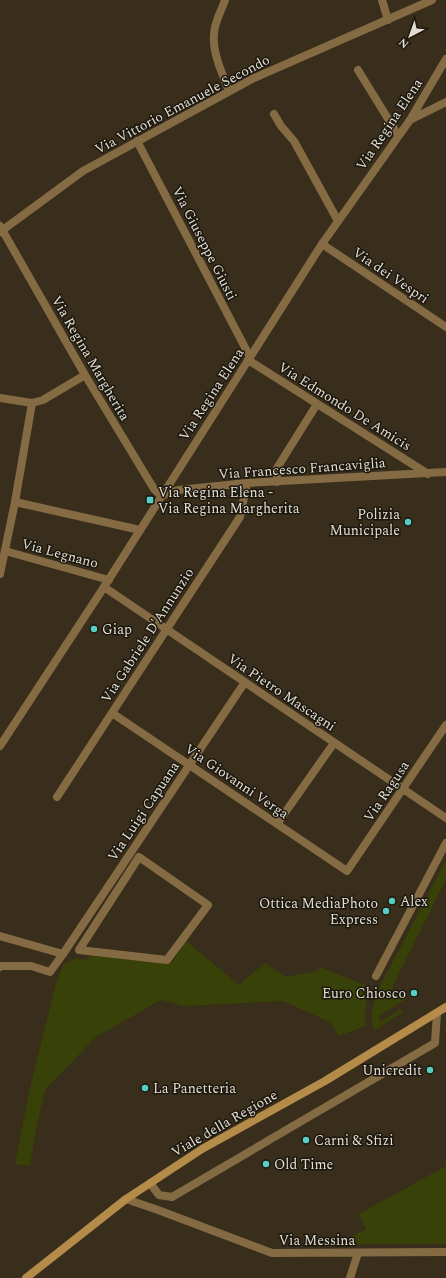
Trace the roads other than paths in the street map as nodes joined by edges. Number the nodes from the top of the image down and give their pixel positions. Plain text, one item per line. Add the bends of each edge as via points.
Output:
1 (226, 0) edge
2 (382, 0) edge
3 (432, 0) edge
4 (388, 20) junction
5 (446, 59) edge
6 (358, 70) dead end
7 (228, 91) junction
8 (446, 102) edge
9 (274, 114) dead end
10 (410, 120) junction
11 (398, 135) junction
12 (137, 140) junction
13 (338, 221) junction
14 (1, 229) edge
15 (322, 244) junction
16 (445, 324) edge
17 (249, 358) junction
18 (85, 375) junction
19 (0, 398) edge
20 (32, 403) junction
21 (317, 404) junction
22 (446, 472) edge
23 (428, 474) junction
24 (277, 482) junction
25 (247, 483) junction
26 (162, 496) junction
27 (15, 502) junction
28 (140, 530) junction
29 (5, 551) junction
30 (0, 574) edge
31 (107, 583) junction
32 (167, 629) junction
33 (245, 682) junction
34 (112, 713) junction
35 (446, 725) edge
36 (334, 743) junction
37 (0, 746) edge
38 (189, 764) junction
39 (403, 789) junction
40 (57, 797) dead end
41 (446, 818) edge
42 (277, 824) junction
43 (446, 843) edge
44 (346, 871) joint
45 (0, 936) edge
46 (79, 950) joint
47 (63, 954) junction
48 (0, 967) edge
49 (376, 976) dead end
50 (446, 1007) edge
51 (437, 1013) junction
52 (150, 1183) junction
53 (126, 1199) junction
54 (446, 1252) edge
55 (358, 1253) junction
56 (26, 1278) edge
57 (350, 1278) edge

1 - 7 street via 215,26 213,41
2 - 4 street
3 - 4 street, Via Vittorio Emanuele Secondo
4 - 7 street, Via Vittorio Emanuele Secondo
5 - 10 street, Via Regina Elena
6 - 11 street
7 - 12 street, Via Vittorio Emanuele Secondo
8 - 10 street
9 - 13 street via 294,141
10 - 11 street, Via Regina Elena
11 - 13 street, Via Regina Elena
12 - 14 street, Via Vittorio Emanuele Secondo via 83,171
12 - 17 street, Via Giuseppe Giusti
13 - 15 street, Via Regina Elena
14 - 18 street, Via Regina Margherita
15 - 16 street, Via dei Vespri
15 - 17 street, Via Regina Elena
17 - 21 street, Via Edmondo De Amicis
17 - 26 street, Via Regina Elena
18 - 20 street via 43,400
18 - 26 street, Via Regina Margherita via 154,489
19 - 20 street
20 - 27 street
21 - 23 street, Via Edmondo De Amicis
21 - 24 street via 277,468
22 - 23 street, Via Francesco Francaviglia
23 - 24 street, Via Francesco Francaviglia
24 - 25 street, Via Francesco Francaviglia
25 - 26 street, Via Francesco Francaviglia via 178,490
25 - 32 street, Via Gabriele D'Annunzio via 240,516
26 - 28 street, Via Regina Elena
27 - 28 street
27 - 29 street
28 - 31 street, Via Regina Elena
29 - 30 street
29 - 31 street, Via Legnano
31 - 32 street, Via Pietro Mascagni
31 - 37 street, Via Regina Elena
32 - 33 street, Via Pietro Mascagni
32 - 34 street, Via Gabriele D'Annunzio
33 - 36 street, Via Pietro Mascagni
33 - 38 street, Via Luigi Capuana
34 - 38 street, Via Giovanni Verga
34 - 40 street, Via Gabriele D'Annunzio
35 - 39 street, Via Ragusa
36 - 39 street, Via Pietro Mascagni
36 - 42 street
38 - 42 street, Via Giovanni Verga
38 - 47 street, Via Luigi Capuana
39 - 41 street, Via Pietro Mascagni
39 - 44 street, Via Ragusa
42 - 44 street, Via Giovanni Verga
43 - 49 street
45 - 47 street
46 - 46 street via 139,856 208,905 168,960
47 - 48 street, Via Luigi Capuana via 50,972 31,966
50 - 51 main road, Viale della Regione
51 - 52 main road, Viale della Regione via 325,1081 202,1149
51 - 52 street via 435,1043 172,1197 159,1195
52 - 53 main road, Viale della Regione
53 - 55 street, Via Messina via 272,1253
53 - 56 main road, Viale della Regione
54 - 55 street, Via Messina
55 - 57 street

